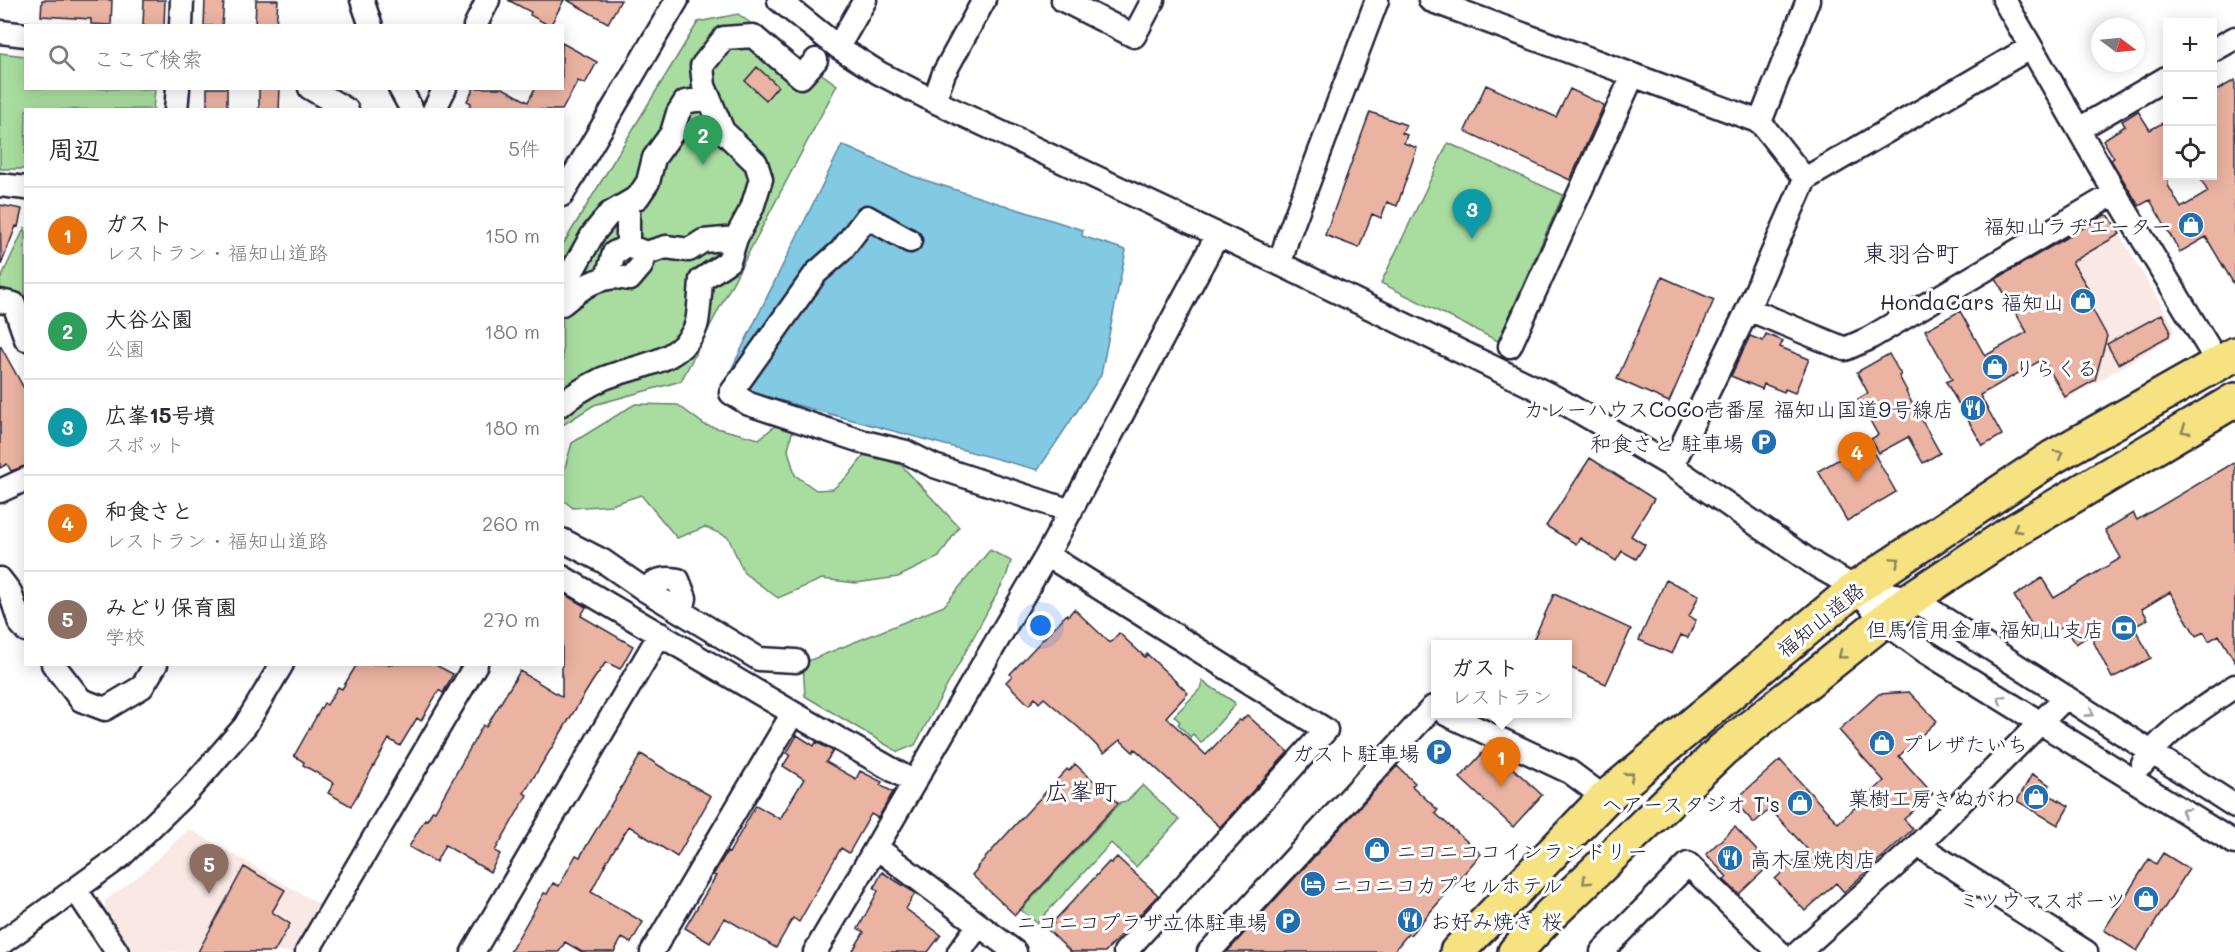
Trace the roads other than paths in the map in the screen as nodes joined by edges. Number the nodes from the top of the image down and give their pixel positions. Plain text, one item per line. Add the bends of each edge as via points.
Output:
1 (182, 0) edge
2 (362, 0) edge
3 (488, 0) edge
4 (677, 0) edge
5 (779, 0) edge
6 (865, 0) edge
7 (984, 0) edge
8 (1063, 0) edge
9 (1153, 0) edge
10 (1377, 0) edge
11 (1430, 0) edge
12 (1808, 0) edge
13 (2004, 0) edge
14 (181, 24) edge
15 (370, 24) edge
16 (476, 24) edge
17 (0, 32) edge
18 (24, 35) edge
19 (2235, 38) edge
20 (838, 47) junction
21 (2031, 47) junction
22 (2217, 48) edge
23 (816, 60) dead end
24 (1633, 75) junction
25 (2163, 80) edge
26 (178, 90) edge
27 (313, 90) edge
28 (401, 90) edge
29 (444, 90) edge
30 (708, 98) junction
31 (934, 101) junction
32 (176, 108) edge
33 (343, 108) edge
34 (411, 108) edge
35 (435, 108) edge
36 (1760, 122) junction
37 (2079, 129) junction
38 (1805, 179) junction
39 (0, 185) edge
40 (24, 188) edge
41 (564, 192) edge
42 (2115, 193) junction
43 (628, 205) junction
44 (1217, 236) junction
45 (736, 238) junction
46 (910, 242) dead end
47 (637, 249) junction
48 (689, 250) junction
49 (1280, 264) junction
50 (713, 273) junction
51 (564, 285) edge
52 (0, 301) edge
53 (564, 302) edge
54 (1748, 309) junction
55 (24, 333) edge
56 (1510, 346) dead end
57 (2227, 358) edge
58 (2235, 400) edge
59 (564, 402) edge
60 (1672, 466) junction
61 (24, 480) edge
62 (0, 491) edge
63 (1071, 511) junction
64 (564, 542) edge
65 (1047, 555) junction
66 (564, 578) edge
67 (0, 579) edge
68 (1856, 588) junction
69 (1912, 598) junction
70 (1883, 621) junction
71 (24, 628) edge
72 (660, 634) junction
73 (796, 662) dead end
74 (55, 666) edge
75 (155, 666) edge
76 (281, 666) edge
77 (475, 666) edge
78 (2235, 686) edge
79 (2066, 697) junction
80 (1431, 709) edge
81 (793, 713) junction
82 (1455, 718) edge
83 (2040, 722) junction
84 (2151, 752) junction
85 (2134, 779) junction
86 (914, 782) junction
87 (1605, 798) junction
88 (2235, 806) edge
89 (2235, 843) edge
90 (1918, 845) junction
91 (877, 848) junction
92 (76, 890) junction
93 (979, 925) junction
94 (0, 944) edge
95 (117, 952) edge
96 (307, 952) edge
97 (473, 952) edge
98 (652, 952) edge
99 (815, 952) edge
100 (959, 952) edge
101 (1015, 952) edge
102 (1125, 952) edge
103 (1209, 952) edge
104 (1457, 952) edge
105 (1515, 952) edge
106 (1602, 952) edge
107 (1779, 952) edge
108 (1799, 952) edge
109 (2085, 952) edge

1 - 14 street
2 - 15 street
3 - 16 street
4 - 41 street
5 - 20 street
6 - 20 street
7 - 31 street via 944,73
8 - 9 street via 1134,36
10 - 49 street
11 - 24 street
12 - 36 street
13 - 21 street
17 - 18 street
19 - 22 street
20 - 31 street
21 - 37 street
21 - 38 street
23 - 30 street via 801,77 753,36 724,38 702,66
24 - 36 street
24 - 56 street
25 - 37 street
26 - 32 street
27 - 33 street
28 - 34 street
29 - 35 street
30 - 43 street via 685,102 672,133 654,158 648,182
30 - 45 street via 723,131 756,163 761,179
31 - 44 street
36 - 38 street
37 - 42 street
38 - 54 street
39 - 40 street
42 - 54 street via 1845,349
42 - 57 street
43 - 47 street
43 - 51 street via 609,214 593,234
44 - 49 street
44 - 63 street
45 - 48 street via 704,241
45 - 50 street via 729,261
46 - 63 street via 867,217 841,251 816,273 731,393 749,404 906,452 934,466
47 - 48 street
47 - 53 street via 641,266 630,279 599,278
48 - 50 street via 699,266
49 - 60 street via 1556,398
50 - 59 street via 701,280 696,325 687,342 674,354 603,379
52 - 55 street via 14,304
54 - 60 street
68 -> 57 highway, 福知山道路 via 2053,457
58 -> 69 highway, 福知山道路 via 2000,540
60 - 68 street via 1817,566
61 - 62 street
63 - 65 street
64 - 73 street via 598,570 645,590 759,659
65 - 86 street
65 - 102 street via 1326,730
66 - 72 street
67 - 71 street via 10,592
68 - 69 street
68 - 70 street
87 -> 68 highway, 福知山道路
69 - 70 highway, 福知山道路
69 - 79 street
83 -> 70 street
70 -> 105 highway, 福知山道路 via 1722,750
72 - 81 street
72 - 97 street
74 - 75 street via 81,700 105,709 142,687
76 - 92 street via 245,726 189,789 120,857
77 - 96 street
78 - 84 street via 2170,732
79 - 83 street
79 -> 84 street
80 - 103 street
81 - 86 street
81 - 98 street
82 - 87 street via 1570,772
83 - 85 street
83 - 90 street
84 - 85 street
84 - 88 street
89 -> 85 street
86 - 91 street
87 - 104 highway, 福知山道路
90 - 108 street
90 - 109 street
91 - 93 street
91 - 99 street
92 - 94 street
92 - 95 street
93 - 100 street
93 - 101 street
106 - 107 street via 1688,864

